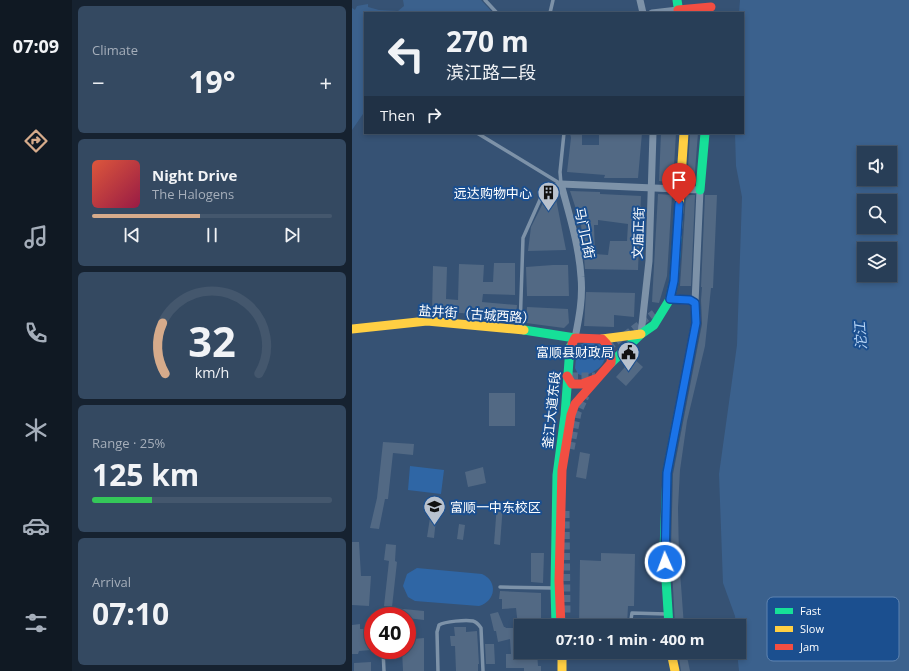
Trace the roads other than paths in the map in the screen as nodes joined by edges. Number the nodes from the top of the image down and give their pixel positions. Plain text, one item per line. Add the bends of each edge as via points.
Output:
1 (485, 0) edge
2 (554, 0) edge
3 (640, 0) edge
4 (677, 0) edge
5 (711, 7) edge
6 (496, 12) edge
7 (550, 12) edge
8 (644, 12) edge
9 (679, 12) edge
10 (479, 134) edge
11 (564, 134) edge
12 (653, 134) edge
13 (684, 134) edge
14 (705, 134) edge
15 (561, 184) junction
16 (651, 188) junction
17 (680, 189) junction
18 (700, 190) junction
19 (670, 299) junction
20 (695, 303) junction
21 (352, 329) edge
22 (520, 329) junction
23 (641, 334) junction
24 (575, 338) junction
25 (602, 339) junction
26 (611, 363) junction
27 (567, 376) junction
28 (598, 378) junction
29 (500, 587) dead end
30 (554, 588) junction
31 (669, 614) junction
32 (556, 619) edge
33 (561, 619) edge
34 (631, 619) edge
35 (669, 619) edge
36 (383, 659) edge
37 (556, 659) edge
38 (562, 659) edge
39 (672, 659) edge
40 (384, 671) edge
41 (438, 671) edge
42 (483, 671) edge
43 (557, 671) edge
44 (562, 671) edge
45 (675, 671) edge

1 - 6 lane
2 - 7 lane
3 - 8 street
4 - 9 street
5 - 9 street
10 - 15 lane
11 - 15 lane, 马门口街
12 - 16 street, 文庙正街
13 - 17 street, 釜江大道东段
14 - 18 street
15 - 16 street
15 - 22 lane via 550,186 543,193 523,238
15 - 24 street, 马门口街 via 577,248 581,278 581,306
16 - 17 street
16 - 23 street, 文庙正街 via 649,261
17 - 18 street
17 - 19 street, 釜江大道东段 via 674,281
18 - 20 street
19 - 20 street via 690,300
19 - 23 street, 釜江大道东段 via 662,316
20 - 31 street via 696,323 667,473 664,549
21 - 22 street, 盐井街（古城西路） via 427,321
22 - 24 street, 盐井街（古城西路）
23 - 25 street
23 - 26 street, 釜江大道东段
24 - 25 street
24 - 27 street, 釜江大道东段 via 570,347
25 - 26 street via 610,347
26 - 28 street, 釜江大道东段
27 - 28 street via 572,384 577,385
27 - 30 street, 釜江大道东段 via 557,475
28 - 33 street, 釜江大道东段 via 575,404 571,414 562,470 559,581
29 - 30 lane
30 - 32 street, 釜江大道东段
31 - 34 lane via 632,613
31 - 35 street
36 - 40 lane
37 - 43 street
38 - 44 street
39 - 45 street
41 - 42 lane via 439,625 446,622 473,621 479,625 482,632

